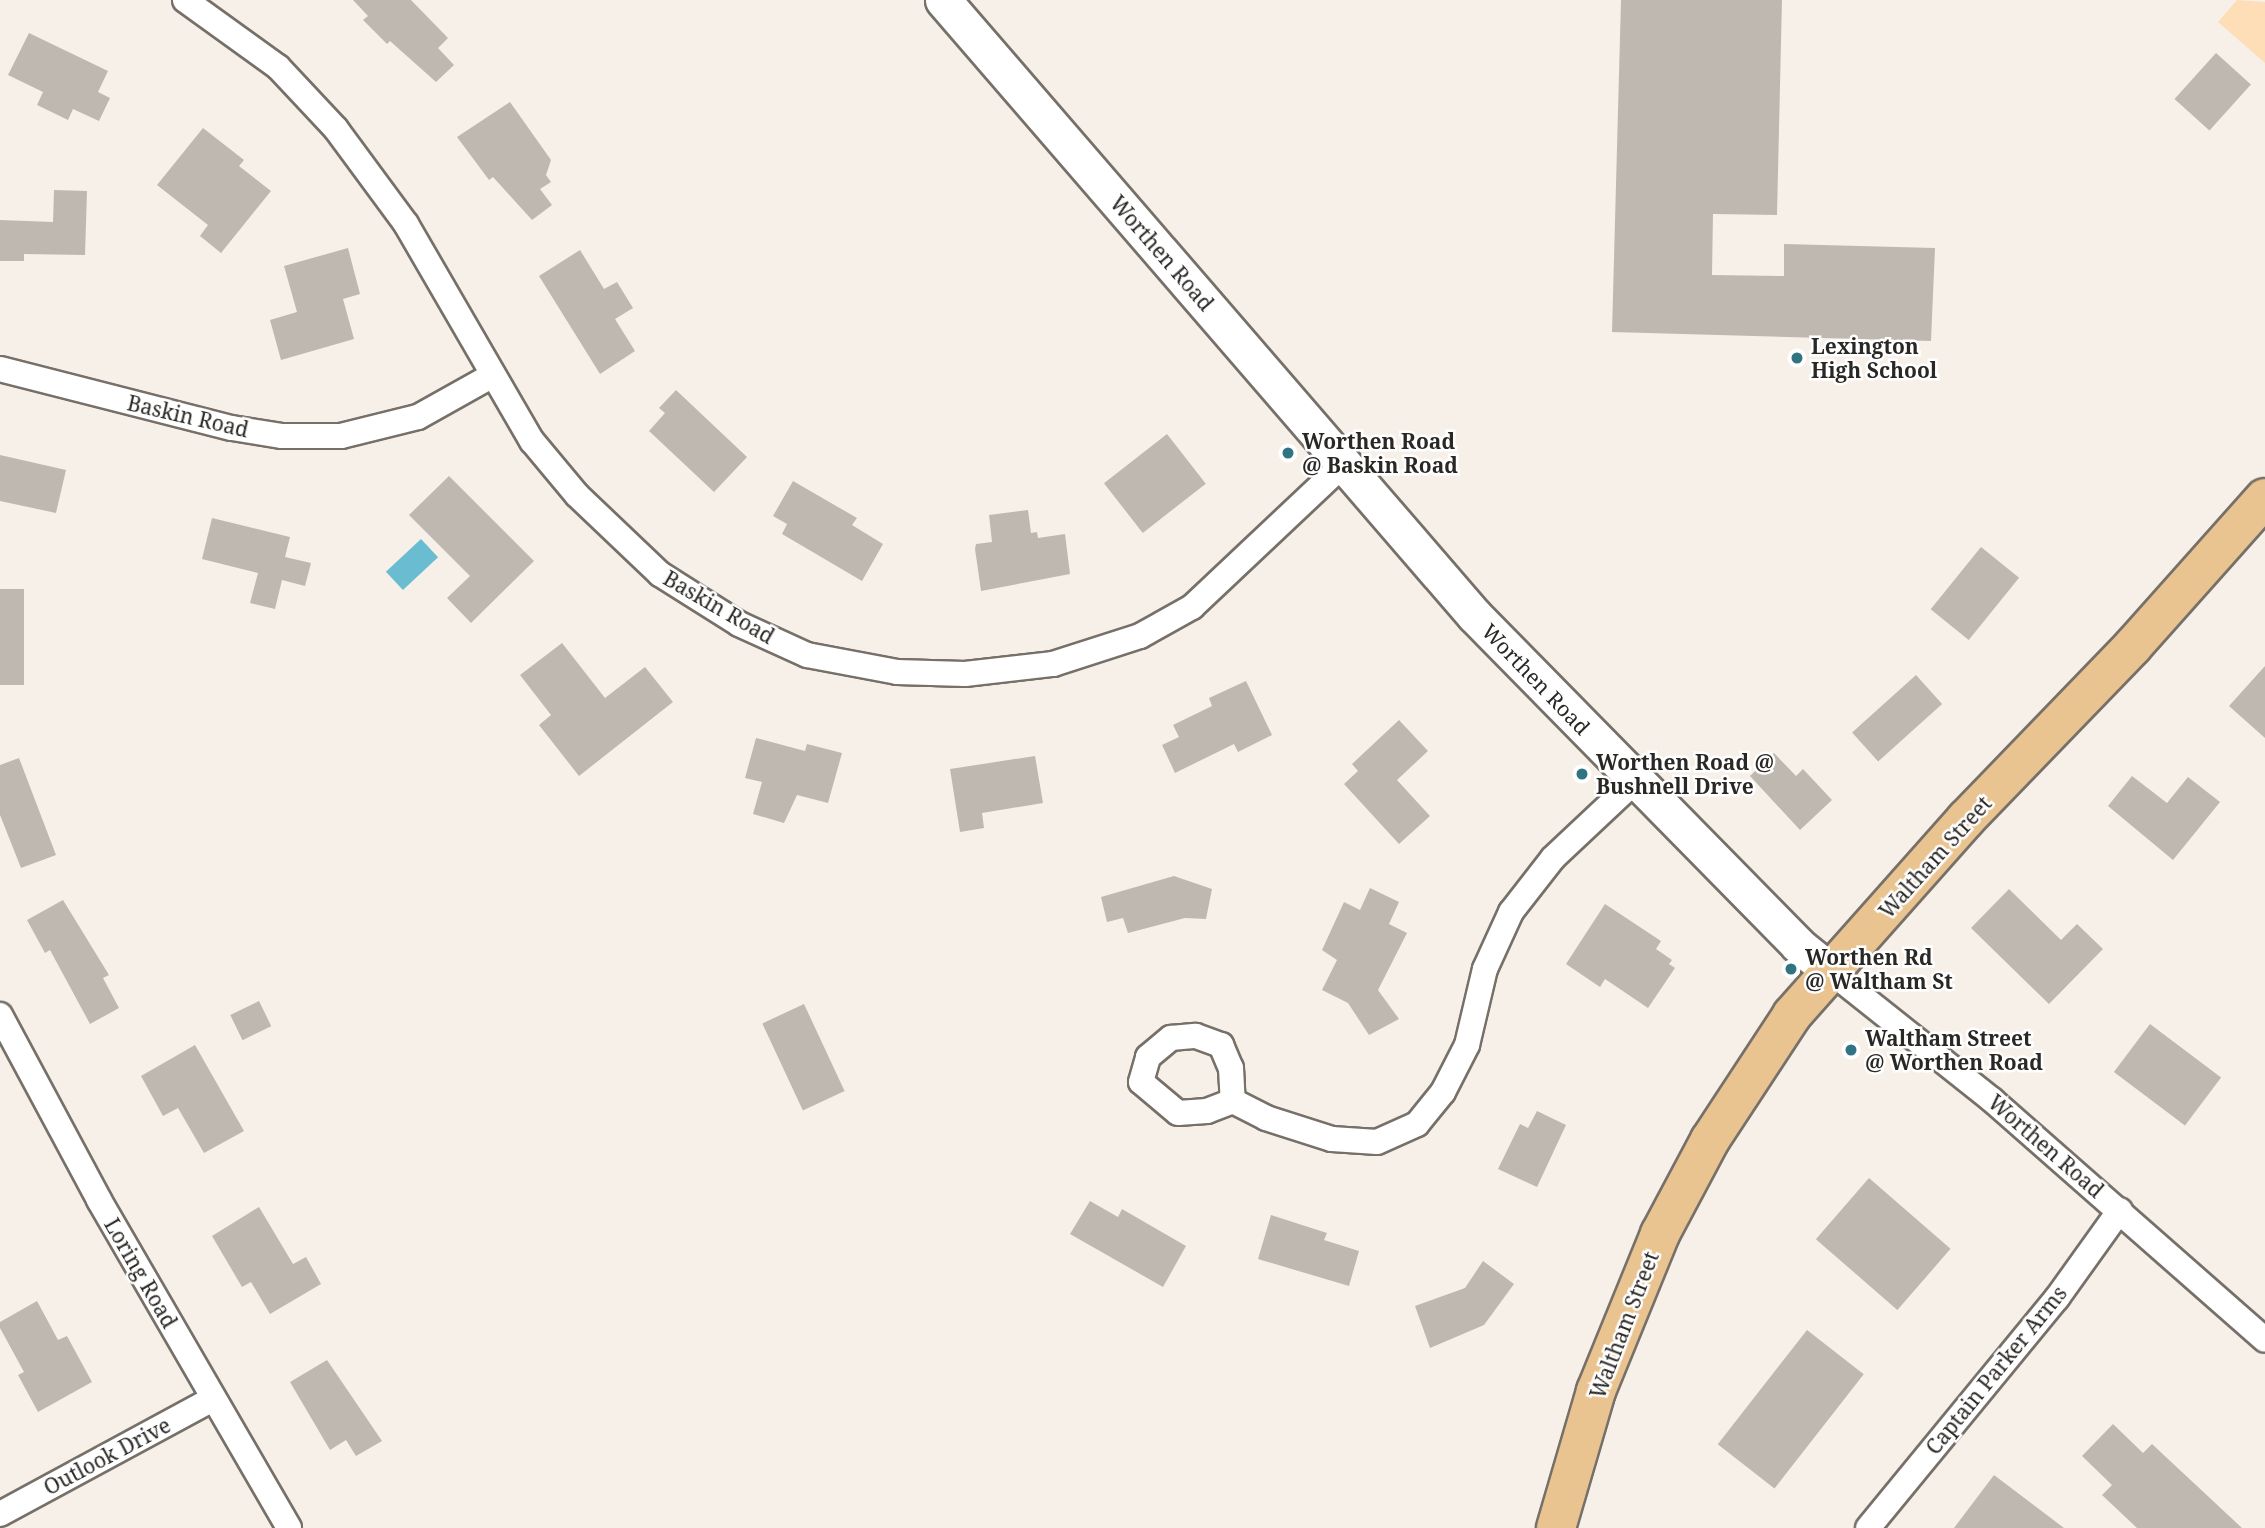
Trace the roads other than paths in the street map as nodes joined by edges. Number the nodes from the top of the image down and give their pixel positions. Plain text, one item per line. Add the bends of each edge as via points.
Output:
1 (185, 0) edge
2 (943, 0) edge
3 (0, 369) edge
4 (494, 375) junction
5 (1343, 464) junction
6 (2265, 498) edge
7 (1636, 780) junction
8 (1830, 971) junction
9 (0, 1015) edge
10 (1233, 1101) dead end
11 (2120, 1210) junction
12 (2265, 1340) edge
13 (213, 1399) junction
14 (0, 1514) edge
15 (289, 1528) edge
16 (1556, 1528) edge
17 (1868, 1528) edge

1 - 4 street, Baskin Road via 278,67 336,129 405,224
2 - 5 main road, Worthen Road
3 - 4 street, Baskin Road via 232,428 282,436 341,436 418,416
4 - 5 street, Baskin Road via 532,440 577,495 660,574 739,624 807,655 897,672 965,674 1037,667 1140,636 1192,607
5 - 7 main road, Worthen Road via 1474,615
6 - 8 main road, Waltham Street
7 - 8 main road, Worthen Road via 1797,945
7 - 10 street via 1553,858 1511,912 1485,969 1466,1045 1443,1093 1417,1124 1377,1142 1332,1139 1266,1118
8 - 11 street, Worthen Road via 1979,1088
8 - 16 main road, Waltham Street via 1793,1015 1710,1140 1660,1234 1596,1391
9 - 13 street, Loring Road
11 - 12 street, Worthen Road
11 - 17 street, Captain Parker Arms via 2057,1298
13 - 14 street, Outlook Drive
13 - 15 street, Loring Road

